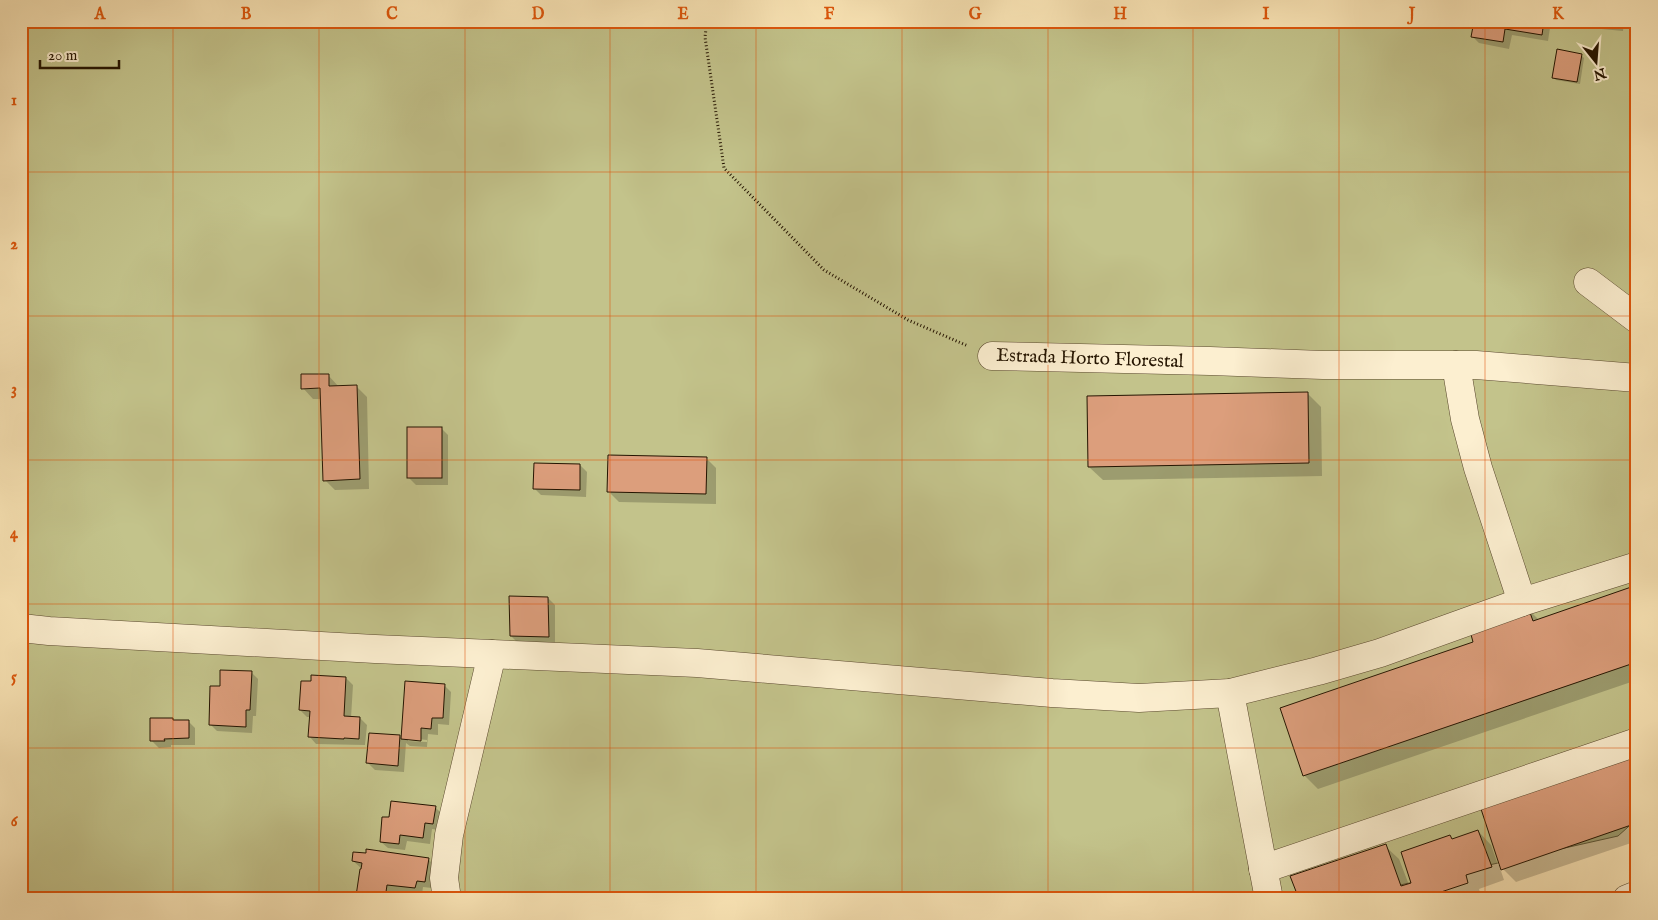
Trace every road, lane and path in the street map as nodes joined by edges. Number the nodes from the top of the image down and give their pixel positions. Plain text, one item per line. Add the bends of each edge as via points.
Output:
1 (707, 21) edge
2 (1588, 282) dead end
3 (1637, 319) edge
4 (992, 356) joint
5 (1456, 366) junction
6 (1637, 378) edge
7 (1637, 566) edge
8 (1522, 602) junction
9 (21, 628) edge
10 (492, 654) junction
11 (1230, 694) junction
12 (1637, 742) edge
13 (1263, 868) junction
14 (1637, 896) edge
15 (447, 899) edge
16 (1269, 899) edge
17 (1627, 899) edge

1 - 4 path, Estrada Horto Florestal via 705,37 724,168 824,270 908,320
2 - 3 street
4 - 5 street, Estrada Horto Florestal
5 - 6 street, Estrada Horto Florestal
5 - 8 street via 1478,468
7 - 8 street
8 - 11 street via 1380,653
9 - 10 street
10 - 11 street via 697,663 1139,698
10 - 15 street via 449,835 444,878
11 - 13 street
12 - 13 street
13 - 16 street
14 - 17 street

